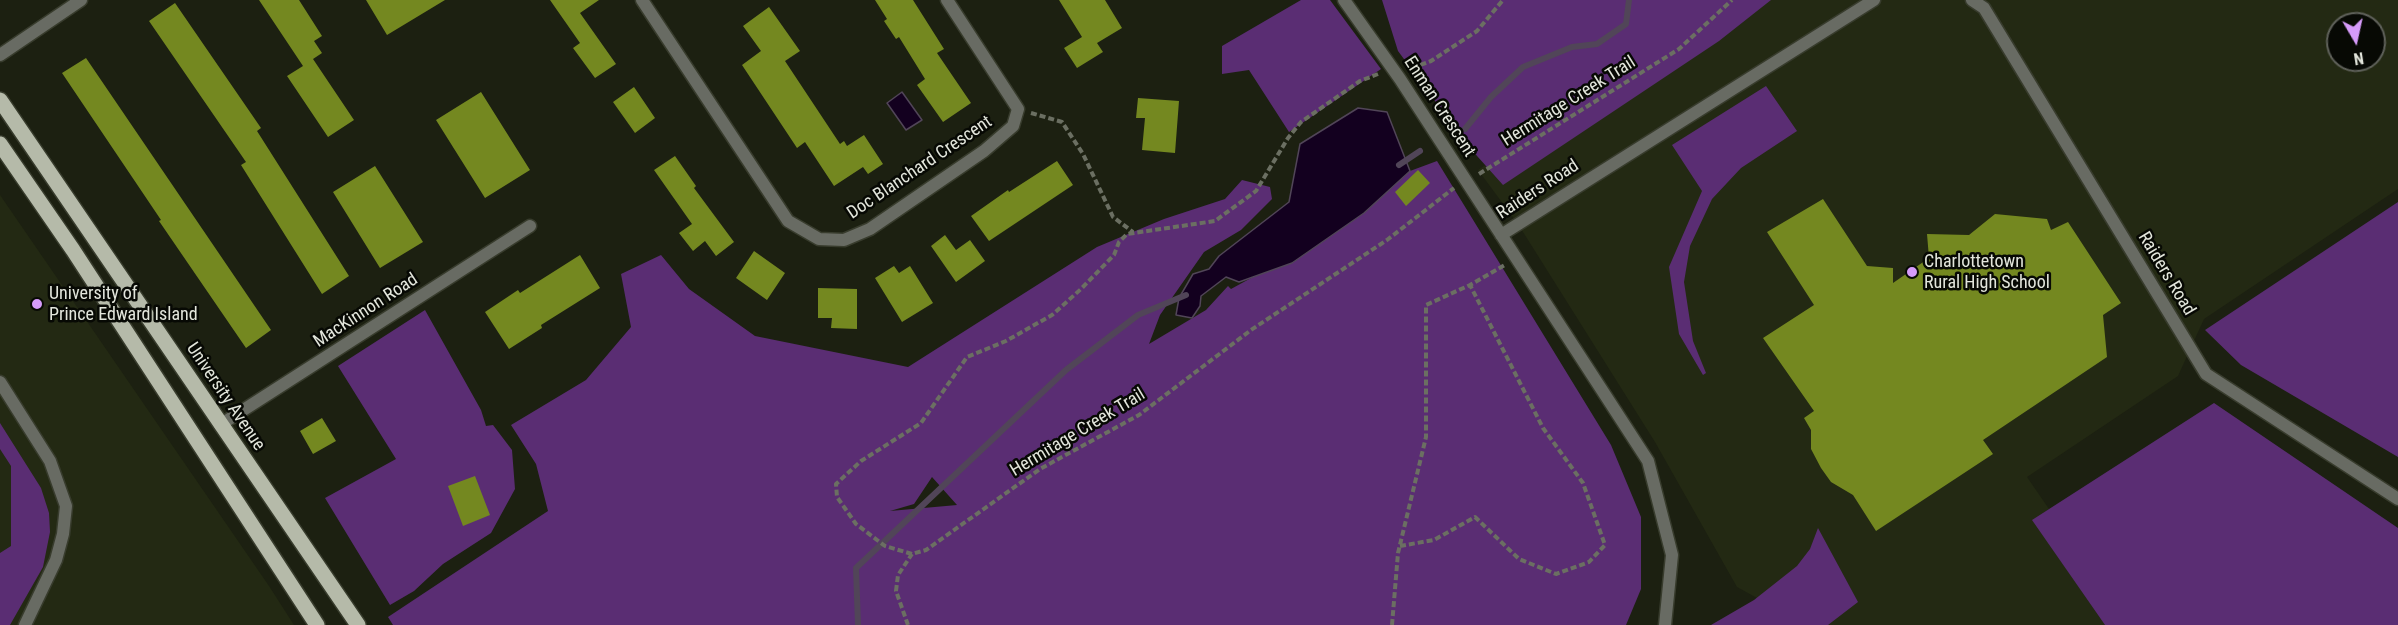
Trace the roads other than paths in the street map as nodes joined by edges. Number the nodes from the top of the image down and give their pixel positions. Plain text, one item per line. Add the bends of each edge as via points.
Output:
1 (81, 0) edge
2 (642, 0) edge
3 (947, 0) edge
4 (1344, 0) edge
5 (1874, 0) edge
6 (1972, 0) edge
7 (0, 55) edge
8 (0, 100) edge
9 (0, 144) edge
10 (531, 226) dead end
11 (1501, 235) junction
12 (0, 382) edge
13 (220, 425) junction
14 (2398, 499) edge
15 (25, 625) edge
16 (317, 625) edge
17 (358, 625) edge
18 (1665, 625) edge

1 - 7 street
2 - 3 street, Doc Blanchard Crescent via 788,221 819,239 844,240 870,229 1014,126 1018,109
4 - 11 street, Enman Crescent
5 - 11 street, Raiders Road
6 - 14 street, Raiders Road via 1984,8 2206,374
8 - 13 main road, University Avenue
9 - 16 main road
10 - 13 street, MacKinnon Road
11 - 18 street, Raiders Road via 1648,461 1672,555
12 - 15 street via 50,461 66,506 56,560
13 - 17 main road, University Avenue

